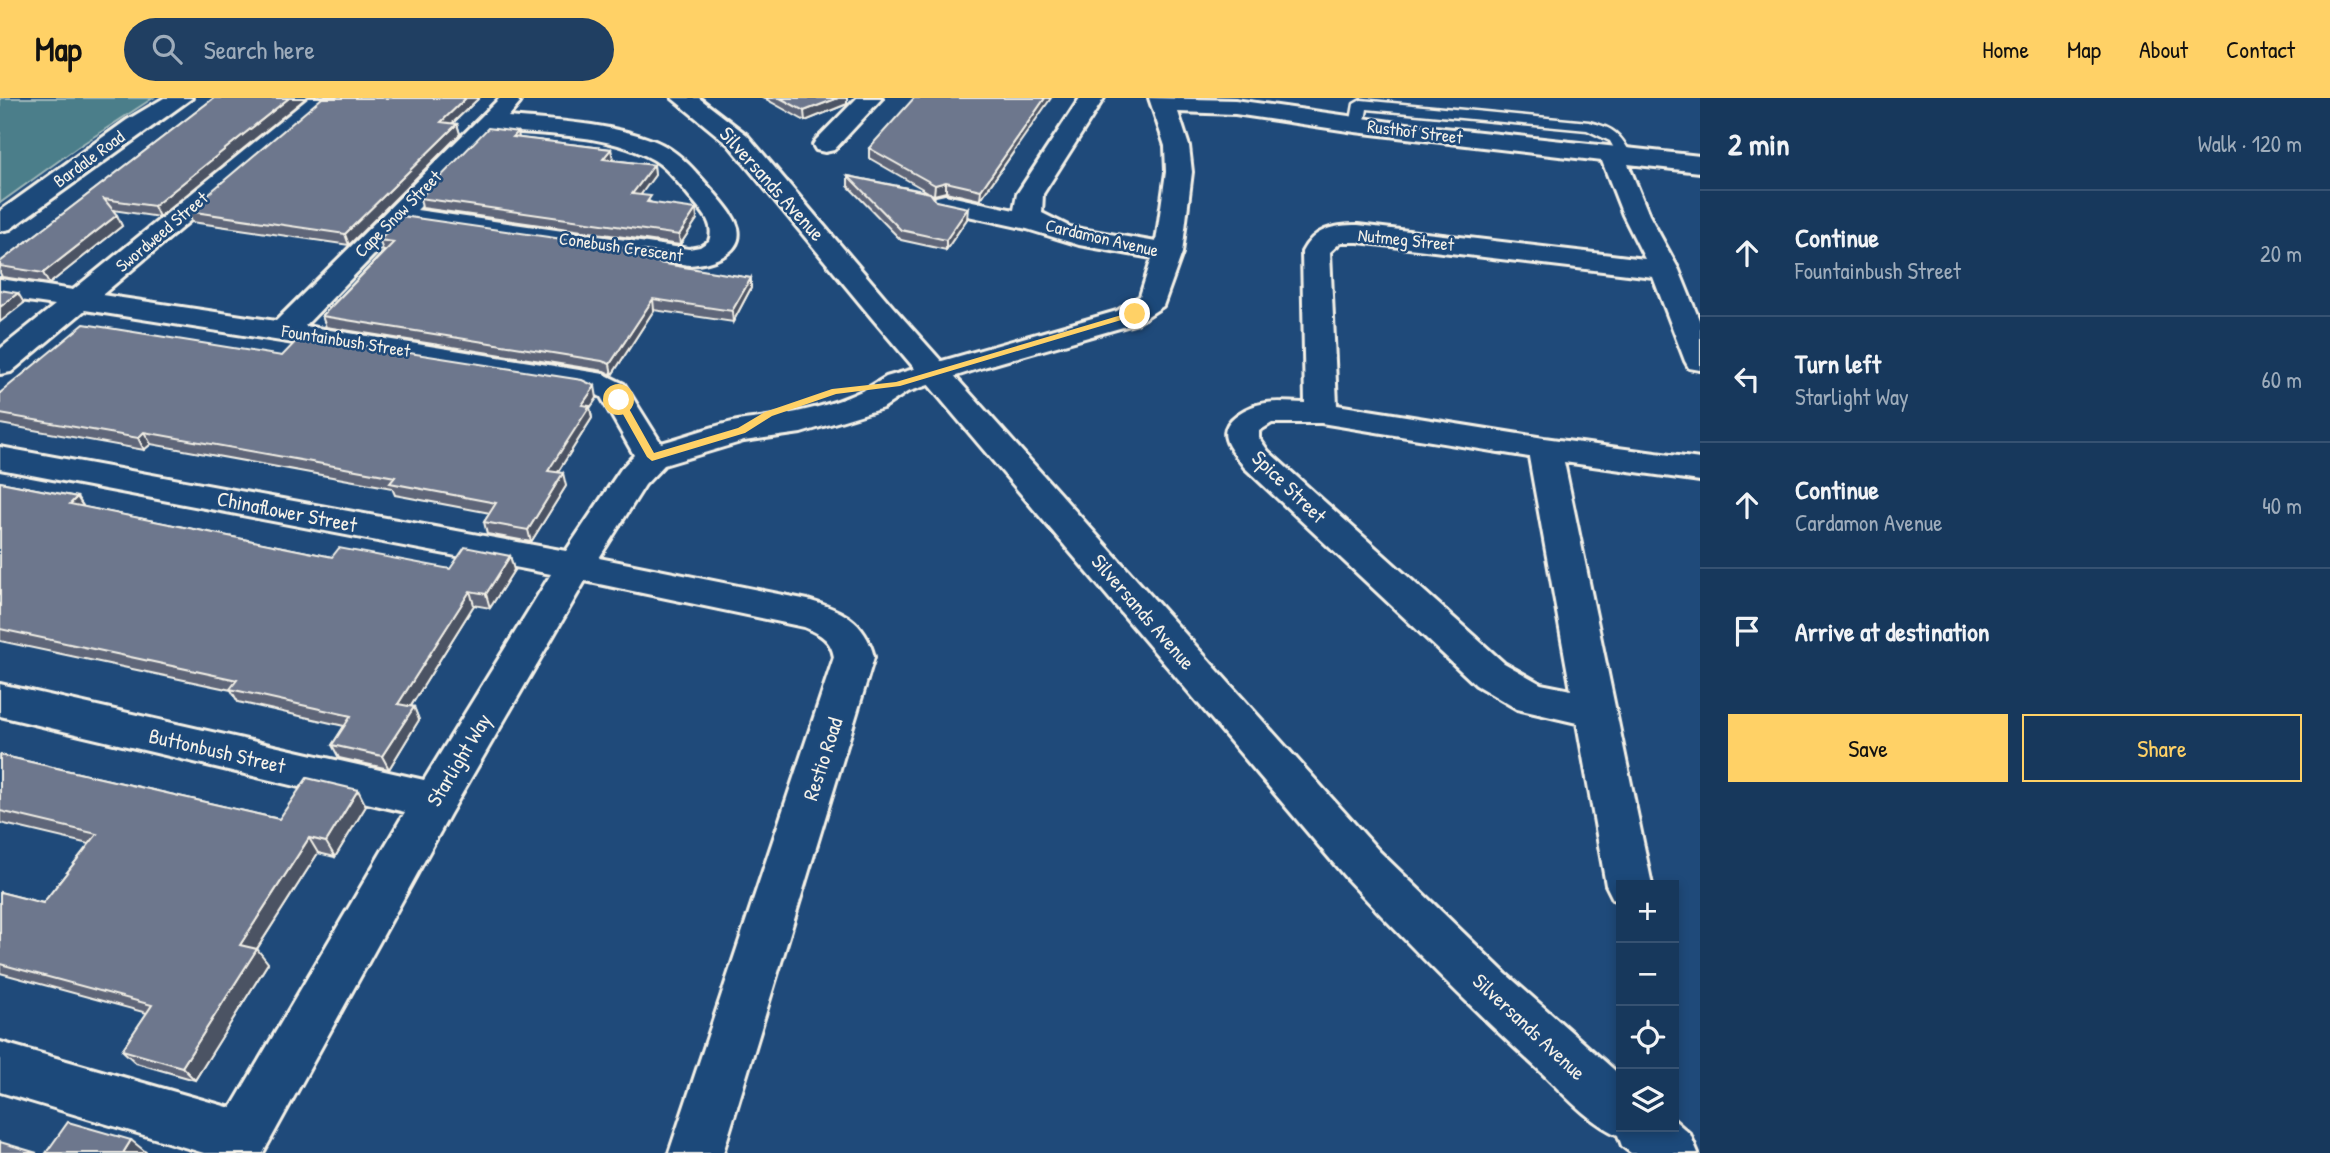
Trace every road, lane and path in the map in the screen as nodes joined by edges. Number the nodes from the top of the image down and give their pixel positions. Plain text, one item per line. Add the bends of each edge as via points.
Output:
1 (180, 98) edge
2 (323, 98) edge
3 (513, 98) edge
4 (684, 98) edge
5 (870, 98) edge
6 (1092, 98) edge
7 (1163, 102) edge
8 (1364, 108) edge
9 (490, 122) junction
10 (825, 145) dead end
11 (1618, 155) junction
12 (1700, 164) edge
13 (944, 203) edge
14 (397, 215) junction
15 (0, 223) edge
16 (1036, 223) junction
17 (1168, 253) junction
18 (1665, 270) junction
19 (0, 289) edge
20 (80, 300) junction
21 (283, 331) junction
22 (1700, 361) edge
23 (0, 365) edge
24 (936, 372) junction
25 (1321, 413) junction
26 (1544, 449) junction
27 (652, 457) junction
28 (0, 458) edge
29 (1700, 470) edge
30 (575, 566) junction
31 (0, 700) edge
32 (1595, 711) junction
33 (435, 801) junction
34 (1628, 880) edge
35 (0, 1067) edge
36 (1616, 1106) edge
37 (1647, 1132) edge
38 (238, 1145) edge
39 (696, 1153) edge
40 (1671, 1153) edge

1 - 15 street, Bardale Road
2 - 20 street, Swordweed Street
3 - 9 street, Cape Snow Street
4 - 24 street, Silversands Avenue via 738,140
5 - 10 street
6 - 16 street, Cardamon Avenue via 1030,194 1026,209
7 - 8 street, Rusthof Street
7 - 17 street, Cardamon Avenue via 1177,146 1179,172
8 - 11 street, Rusthof Street
9 - 14 street, Cape Snow Street
9 - 14 street, Conebush Crescent via 618,139 654,150 677,167 714,210 725,237 715,251 689,257
11 - 12 street, Rusthof Street
11 - 18 street via 1636,215
13 - 16 street, Cardamon Avenue
14 - 21 street, Cape Snow Street
16 - 17 street, Cardamon Avenue via 1059,232
17 - 24 street, Cardamon Avenue via 1156,296 1135,314
18 - 22 street
18 - 25 street, Nutmeg Street via 1374,235 1326,237 1317,252
19 - 20 street, Fountainbush Street
20 - 21 street, Fountainbush Street
20 - 23 street, Swordweed Street
21 - 27 street, Fountainbush Street via 599,383 613,391
24 - 27 street via 897,384 872,401 800,413 771,429 742,430
24 - 36 street, Silversands Avenue via 1363,864 1426,930
25 - 26 street, Spice Street
25 - 32 street, Spice Street via 1257,415 1243,426 1242,439 1256,459 1490,674 1531,698
26 - 29 street, Spice Street
26 - 32 street
27 - 30 street, Starlight Way via 624,489
28 - 30 street, Chinaflower Street
30 - 33 street, Starlight Way
30 - 39 street, Restio Road via 808,614 841,627 852,641 854,657 843,696
31 - 33 street, Buttonbush Street
32 - 34 street
33 - 38 street, Starlight Way
35 - 38 street
37 - 40 street

